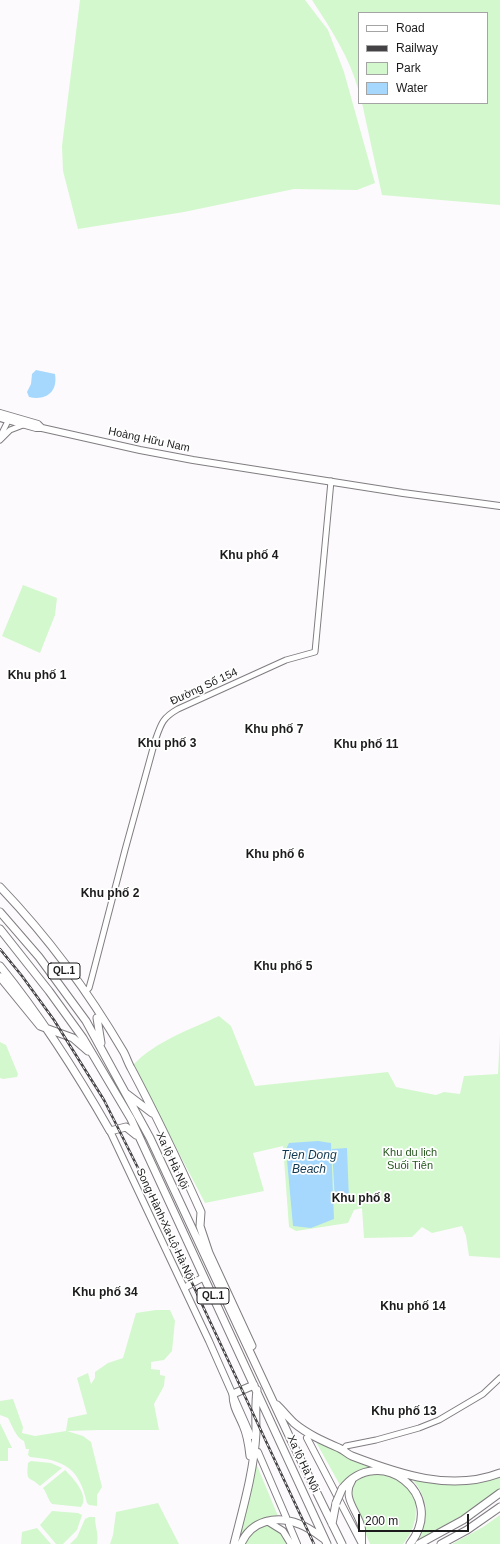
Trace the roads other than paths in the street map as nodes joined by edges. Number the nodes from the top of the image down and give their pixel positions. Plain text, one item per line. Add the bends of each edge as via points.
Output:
1 (1, 417) edge
2 (9, 418) junction
3 (23, 425) junction
4 (42, 428) junction
5 (0, 439) edge
6 (331, 482) junction
7 (500, 506) edge
8 (1, 892) edge
9 (0, 912) edge
10 (0, 929) edge
11 (0, 966) edge
12 (0, 977) edge
13 (83, 993) junction
14 (97, 1018) junction
15 (104, 1026) junction
16 (49, 1030) junction
17 (102, 1049) junction
18 (93, 1055) junction
19 (125, 1092) junction
20 (154, 1114) junction
21 (110, 1131) junction
22 (139, 1138) junction
23 (199, 1207) junction
24 (197, 1238) junction
25 (207, 1254) junction
26 (204, 1277) junction
27 (184, 1288) junction
28 (254, 1349) junction
29 (254, 1360) junction
30 (500, 1378) edge
31 (255, 1387) junction
32 (233, 1394) junction
33 (272, 1398) junction
34 (281, 1409) junction
35 (251, 1436) dead end
36 (307, 1438) dead end
37 (291, 1440) junction
38 (343, 1450) junction
39 (258, 1452) dead end
40 (500, 1470) edge
41 (251, 1471) junction
42 (500, 1473) edge
43 (354, 1478) junction
44 (500, 1493) edge
45 (500, 1497) edge
46 (500, 1507) edge
47 (500, 1511) edge
48 (286, 1516) dead end
49 (267, 1521) junction
50 (332, 1524) junction
51 (289, 1525) dead end
52 (325, 1542) edge
53 (233, 1544) edge
54 (241, 1544) edge
55 (291, 1544) edge
56 (298, 1544) edge
57 (342, 1544) edge
58 (362, 1544) edge
59 (410, 1544) edge
60 (419, 1544) edge
61 (426, 1544) edge
62 (441, 1544) edge
63 (447, 1544) edge

1 - 2 main road, Hoàng Hữu Nam
2 - 3 main road, Hoàng Hữu Nam
2 - 4 main road, Hoàng Hữu Nam via 38,424
2 - 5 street
3 - 4 main road, Hoàng Hữu Nam
3 - 5 street via 10,430
4 - 6 main road, Hoàng Hữu Nam via 140,450
6 - 7 main road
6 - 13 street, Đường Số 154 via 315,652 286,660 178,709 161,724 89,988
8 - 13 highway, Xa lộ Hà Nội / QL.1
9 - 17 highway, Xa lộ Hà Nội / QL.1 via 30,946 86,1021
10 - 18 highway, Xa lộ Hà Nội / QL.1 via 71,1020
11 - 16 highway
12 - 16 highway via 40,1026
13 - 14 highway, Xa lộ Hà Nội / QL.1
13 - 15 highway, Xa lộ Hà Nội / QL.1
14 - 15 highway, Xa lộ Hà Nội / QL.1
14 - 17 highway
15 - 20 highway, Xa lộ Hà Nội / QL.1 via 120,1055 129,1065
16 - 18 highway via 73,1038
16 - 21 highway
17 - 19 highway, Xa lộ Hà Nội / QL.1
18 - 22 highway, Xa lộ Hà Nội / QL.1 via 131,1119
19 - 20 highway
19 - 24 highway, Xa lộ Hà Nội / QL.1 via 150,1138
20 - 23 highway, Xa lộ Hà Nội / QL.1
21 - 22 highway, Xa lộ Hà Nội via 126,1127
21 - 27 main road, Song Hành Xa Lộ Hà Nội
22 - 26 highway, Xa lộ Hà Nội / QL.1
23 - 24 highway via 195,1221
23 - 25 highway, Xa lộ Hà Nội / QL.1 via 200,1226
24 - 25 highway, Xa lộ Hà Nội / QL.1
25 - 28 highway, Xa lộ Hà Nội / QL.1
25 - 29 highway, Xa lộ Hà Nội / QL.1
26 - 27 main road
26 - 31 highway, Xa lộ Hà Nội / QL.1
27 - 32 main road, Song Hành Xa Lộ Hà Nội
28 - 29 highway
28 - 34 highway, Xa lộ Hà Nội / QL.1
29 - 33 highway, Xa lộ Hà Nội / QL.1
30 - 38 street via 483,1394 439,1420 413,1430 346,1446
31 - 32 highway
31 - 41 highway, QL.1 via 256,1433
31 - 52 highway, Xa lộ Hà Nội
32 - 35 main road, Song Hành Xa Lộ Hà Nội
32 - 41 highway via 233,1404 244,1426 249,1446
33 - 34 highway
33 - 37 highway, Xa lộ Hà Nội / QL.1
34 - 37 highway, Xa lộ Hà Nội / QL.1 via 292,1432
34 - 38 highway via 294,1423 317,1438
36 - 58 main road
37 - 50 highway, Xa lộ Hà Nội / QL.1
38 - 40 highway via 431,1478 475,1478
38 - 42 highway via 350,1455 428,1480 475,1480
39 - 48 main road
41 - 53 highway, QL.1
43 - 50 highway, bridge via 342,1489
43 - 58 main road via 348,1494 362,1528
43 - 59 highway via 370,1472 384,1472 398,1476 410,1485 419,1498 421,1513 420,1526
44 - 60 highway via 463,1520
45 - 61 highway via 468,1521
46 - 62 highway
47 - 63 highway
49 - 52 highway via 298,1523
49 - 54 highway via 256,1526
49 - 55 main road via 283,1531
50 - 57 highway, Xa lộ Hà Nội / QL.1
51 - 56 main road

